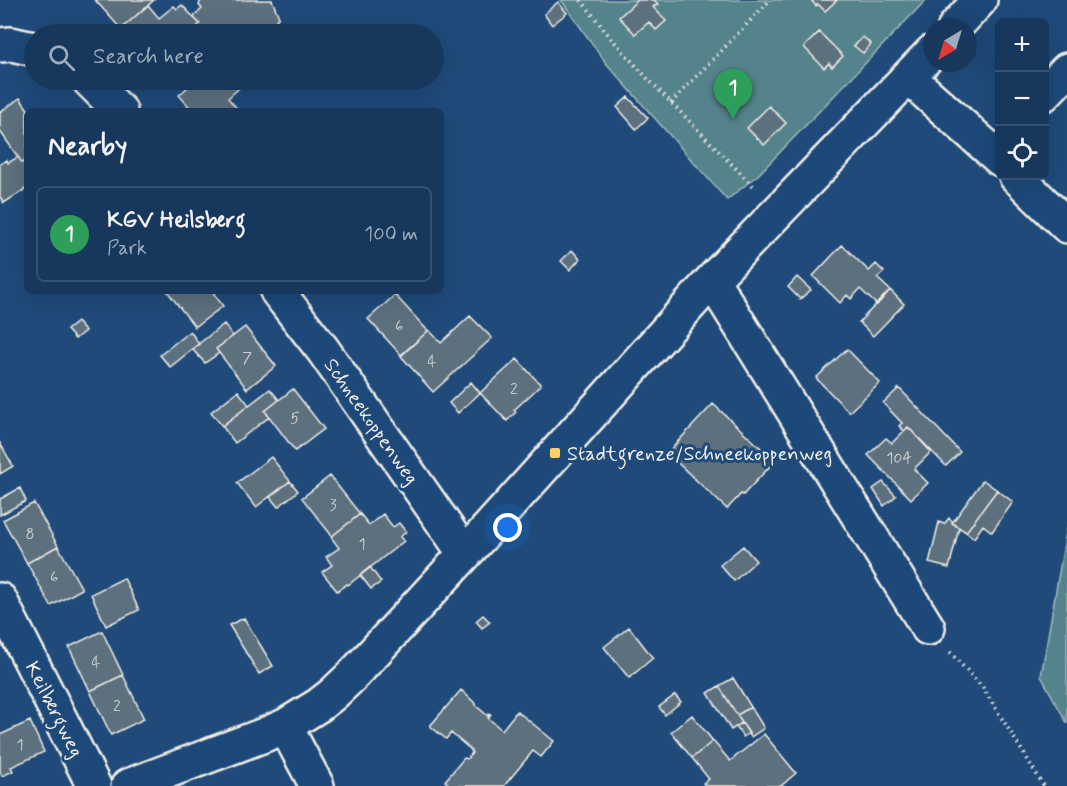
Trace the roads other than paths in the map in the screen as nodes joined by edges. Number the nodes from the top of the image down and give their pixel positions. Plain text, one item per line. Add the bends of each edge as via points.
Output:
1 (980, 0) edge
2 (963, 18) edge
3 (923, 61) edge
4 (1067, 70) edge
5 (908, 77) junction
6 (1049, 89) edge
7 (99, 90) edge
8 (117, 108) edge
9 (995, 149) edge
10 (1021, 180) edge
11 (1063, 214) edge
12 (712, 280) junction
13 (278, 294) edge
14 (465, 554) junction
15 (0, 600) edge
16 (928, 628) road end
17 (285, 726) junction
18 (94, 786) edge
19 (128, 786) edge
20 (317, 786) edge

1 - 2 street
3 - 5 street
4 - 6 street
5 - 9 street
5 - 12 street
7 - 8 street
10 - 11 street
12 - 14 street
12 - 16 street
13 - 14 street, Schneekoppenweg via 323,350
14 - 17 street via 354,674 319,705
15 - 18 street, Keilbergweg
17 - 19 street
17 - 20 street

